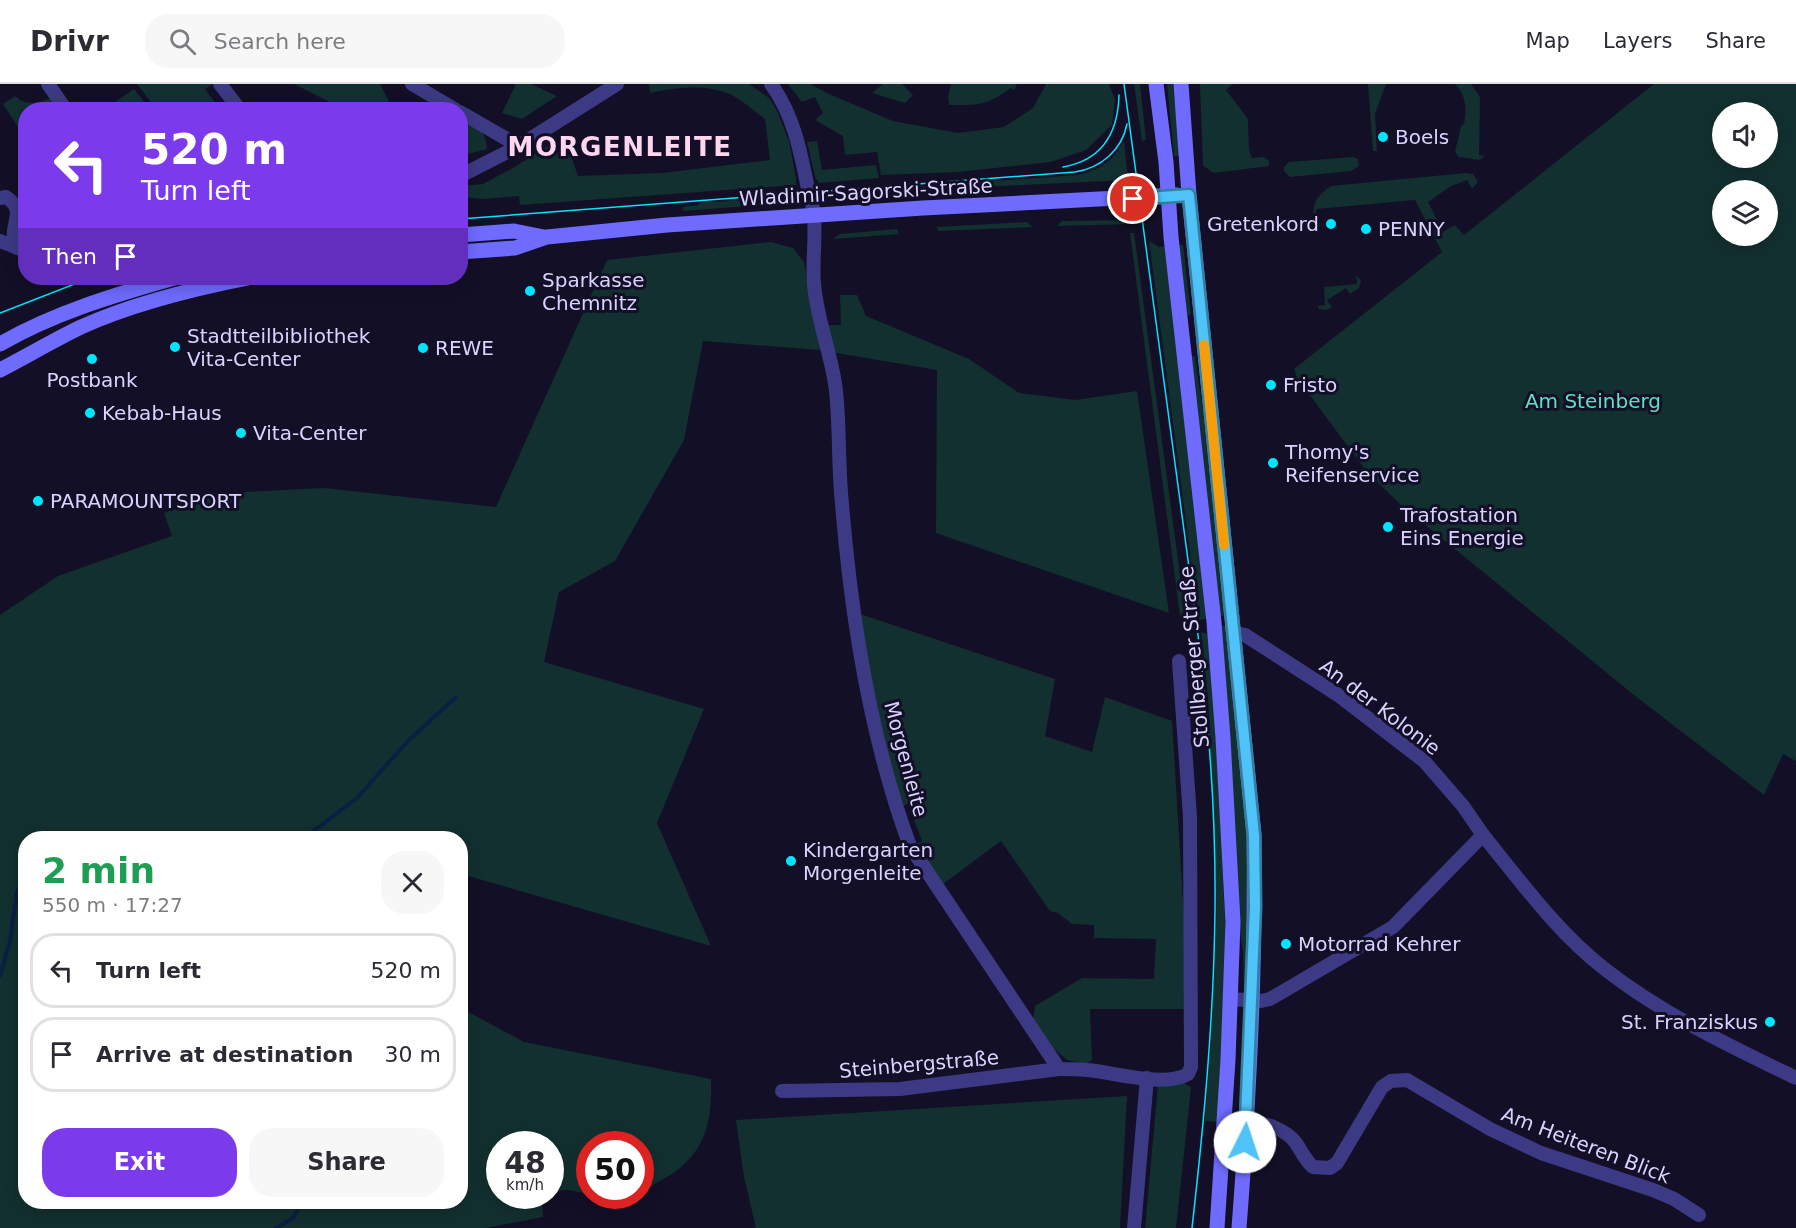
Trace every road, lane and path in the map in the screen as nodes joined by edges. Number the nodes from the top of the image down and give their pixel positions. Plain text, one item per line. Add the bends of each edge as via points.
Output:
1 (48, 84) edge
2 (220, 84) edge
3 (412, 84) edge
4 (616, 84) edge
5 (771, 84) edge
6 (1156, 84) edge
7 (1180, 84) edge
8 (60, 102) edge
9 (234, 102) edge
10 (442, 102) edge
11 (468, 117) edge
12 (519, 146) junction
13 (468, 172) edge
14 (1189, 195) junction
15 (1168, 196) junction
16 (0, 198) edge
17 (814, 215) junction
18 (18, 216) edge
19 (18, 216) edge
20 (468, 234) edge
21 (547, 237) junction
22 (0, 241) edge
23 (18, 244) edge
24 (18, 248) edge
25 (468, 251) edge
26 (151, 285) edge
27 (219, 285) edge
28 (0, 344) edge
29 (0, 370) edge
30 (1234, 633) junction
31 (1179, 661) dead end
32 (1483, 835) junction
33 (1230, 999) junction
34 (1251, 1001) junction
35 (1059, 1069) junction
36 (1147, 1078) junction
37 (1796, 1078) edge
38 (782, 1091) dead end
39 (1247, 1121) junction
40 (1699, 1215) dead end
41 (1134, 1228) edge
42 (1217, 1228) edge
43 (1239, 1228) edge

1 - 8 street
2 - 9 street
3 - 10 street
4 - 12 street
5 - 17 street, Morgenleite via 790,117
6 - 15 main road, Stollberger Straße
7 - 14 main road, Stollberger Straße
11 - 12 street
12 - 13 street
14 - 15 main road, Wladimir-Sagorski-Straße
14 - 30 main road, Stollberger Straße
15 - 17 main road, Wladimir-Sagorski-Straße
15 - 33 main road, Stollberger Straße via 1223,738 1233,922
16 - 18 street via 6,197
17 - 21 main road, Wladimir-Sagorski-Straße
17 - 35 street, Morgenleite via 814,285 836,390 848,567 868,689 896,808 910,846
19 - 23 street via 13,237
20 - 21 main road, Wladimir-Sagorski-Straße via 514,231
21 - 25 main road, Wladimir-Sagorski-Straße via 515,248
22 - 24 street
26 - 28 main road via 80,307
27 - 29 main road via 156,300 82,326
30 - 32 street, An der Kolonie via 1245,635 1338,695 1424,761
30 - 34 main road, Stollberger Straße via 1254,835
31 - 36 street, Stollberger Straße via 1190,817 1191,1067 1182,1077
32 - 34 street via 1393,927 1270,999
32 - 37 street, An der Kolonie via 1544,911 1605,970 1693,1028
33 - 34 street
33 - 42 main road, Stollberger Straße
34 - 39 main road, Stollberger Straße
35 - 36 street
35 - 38 street, Steinbergstraße via 900,1089
36 - 41 street
39 - 40 street, Am Heiteren Blick via 1286,1133 1313,1167 1330,1168 1337,1163 1382,1087 1391,1081 1407,1080 1541,1153 1653,1190
39 - 43 main road, Stollberger Straße

